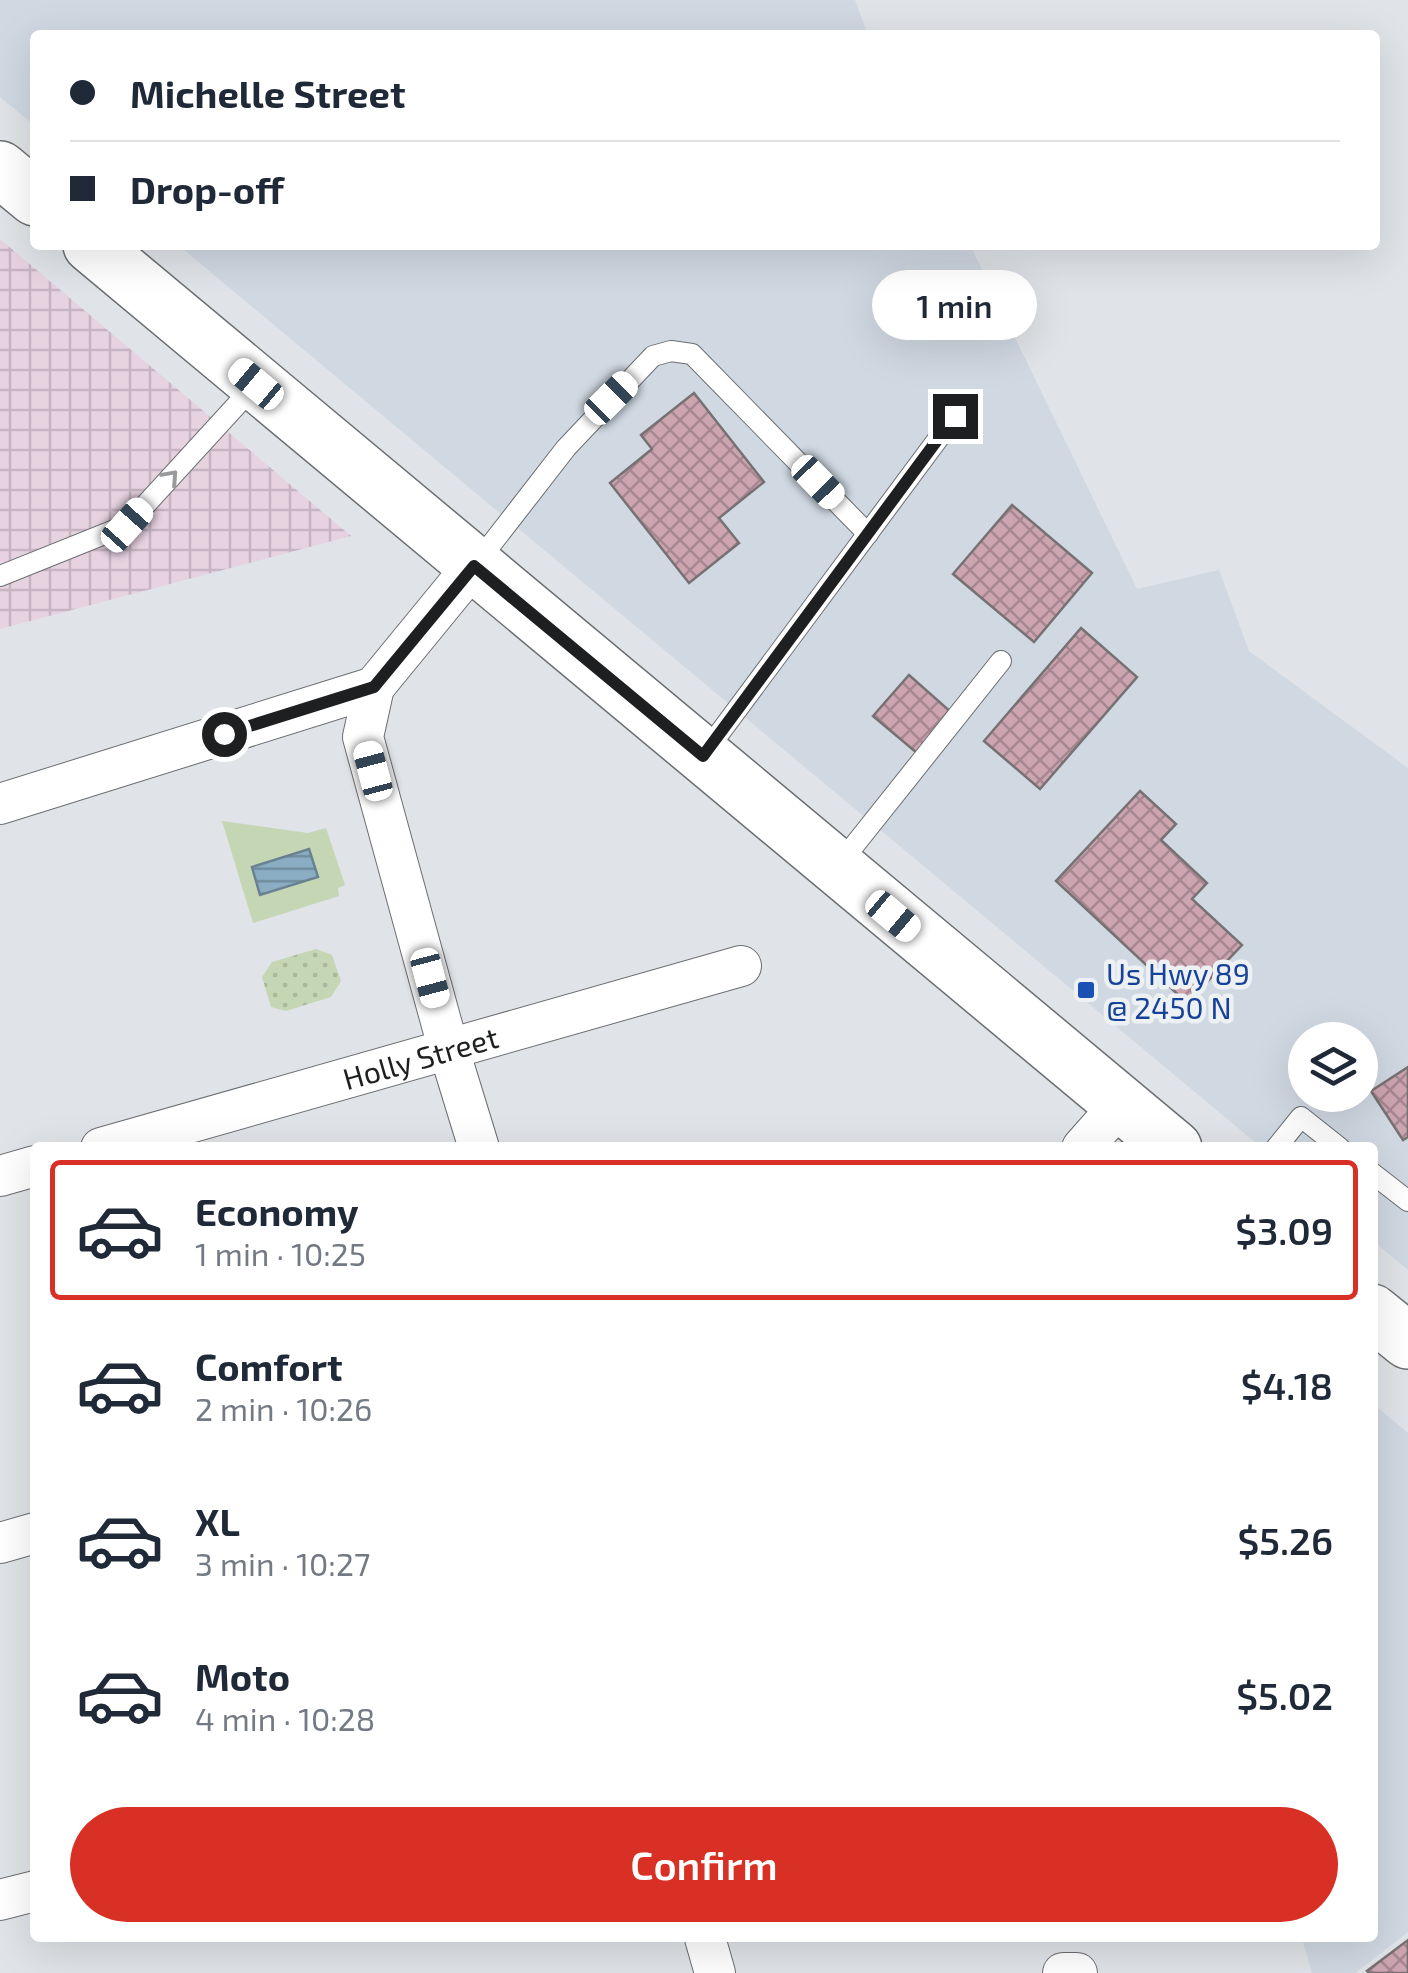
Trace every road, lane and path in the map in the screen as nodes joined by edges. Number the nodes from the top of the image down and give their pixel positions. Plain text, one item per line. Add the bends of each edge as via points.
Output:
1 (0, 169) edge
2 (30, 194) edge
3 (97, 250) edge
4 (256, 384) junction
5 (955, 416) dead end
6 (868, 534) junction
7 (474, 566) junction
8 (0, 576) edge
9 (1001, 661) dead end
10 (374, 687) junction
11 (703, 756) junction
12 (0, 804) edge
13 (836, 869) junction
14 (741, 966) dead end
15 (448, 1047) junction
16 (1121, 1104) junction
17 (121, 1142) edge
18 (478, 1142) edge
19 (1087, 1142) edge
20 (1167, 1142) edge
21 (1281, 1142) edge
22 (1332, 1142) edge
23 (30, 1167) edge
24 (0, 1176) edge
25 (1378, 1178) edge
26 (1408, 1201) edge
27 (1378, 1317) edge
28 (1408, 1341) edge
29 (30, 1534) edge
30 (0, 1543) edge
31 (30, 1891) edge
32 (0, 1900) edge
33 (707, 1942) edge
34 (715, 1973) edge
35 (1063, 1973) edge
36 (1077, 1973) edge

1 - 2 main road
3 - 4 main road
4 - 7 main road
8 -> 4 lane via 127,525
5 - 6 lane
6 - 7 lane via 692,354 672,350 653,356 611,398
6 - 11 lane
7 - 10 street
7 - 11 main road
9 - 13 lane
10 - 12 street
10 - 15 street via 363,737
11 - 13 main road
13 - 16 main road
14 - 15 street, Holly Street
15 - 17 street, Holly Street
15 - 18 street
16 - 19 street
16 - 20 main road
21 - 22 lane via 1301,1117
23 - 24 street
25 - 26 lane
27 - 28 main road
29 - 30 street
31 - 32 street
33 - 34 street
35 - 36 street

